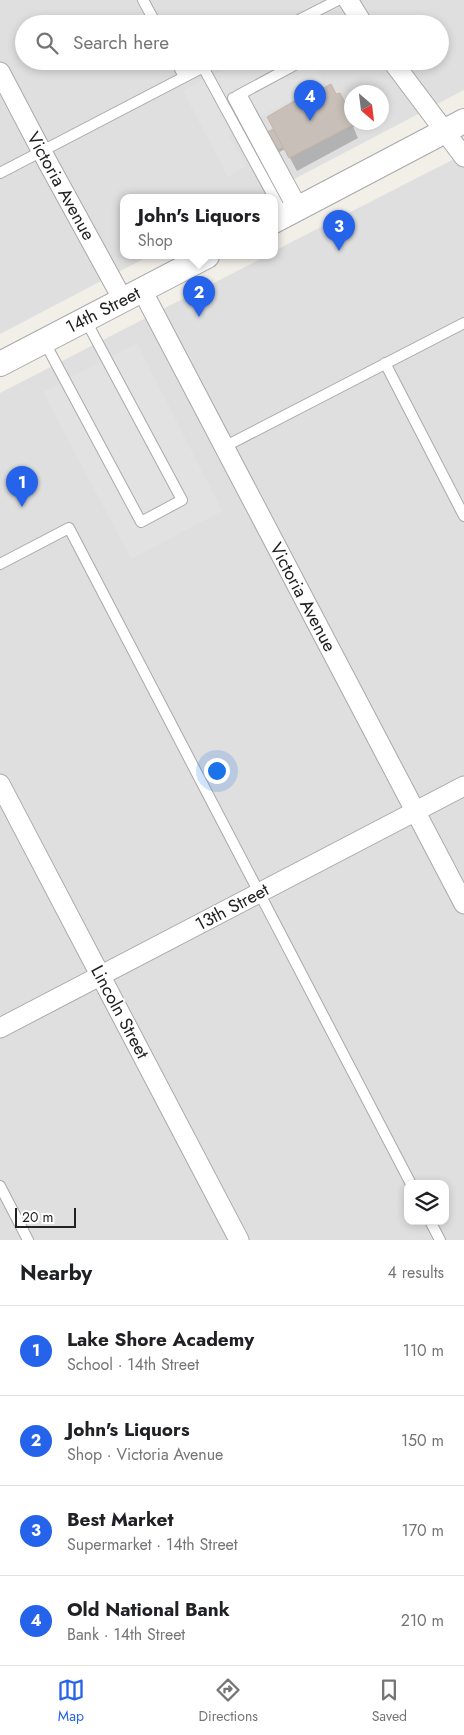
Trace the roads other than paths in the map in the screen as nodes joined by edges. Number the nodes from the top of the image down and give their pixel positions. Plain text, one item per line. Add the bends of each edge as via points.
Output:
1 (143, 0) edge
2 (338, 0) edge
3 (348, 0) edge
4 (151, 15) edge
5 (309, 15) edge
6 (357, 15) edge
7 (180, 70) edge
8 (197, 70) edge
9 (205, 70) edge
10 (285, 70) edge
11 (401, 70) edge
12 (0, 72) edge
13 (184, 77) junction
14 (237, 96) junction
15 (223, 104) junction
16 (454, 126) edge
17 (42, 152) junction
18 (464, 157) edge
19 (0, 173) edge
20 (277, 194) edge
21 (278, 196) edge
22 (288, 213) edge
23 (201, 259) edge
24 (132, 295) junction
25 (86, 319) junction
26 (464, 323) edge
27 (44, 341) junction
28 (385, 363) junction
29 (0, 364) edge
30 (224, 447) junction
31 (464, 516) edge
32 (0, 564) edge
33 (0, 784) edge
34 (464, 786) edge
35 (416, 812) junction
36 (259, 892) junction
37 (464, 904) edge
38 (101, 976) junction
39 (0, 1028) edge
40 (408, 1180) edge
41 (0, 1186) edge
42 (432, 1225) edge
43 (28, 1240) edge
44 (239, 1240) edge
45 (440, 1240) edge

1 - 4 lane
2 - 5 lane
3 - 6 street
7 - 13 lane
8 - 13 lane
9 - 15 lane
10 - 14 lane
11 - 16 street
12 - 17 street, Victoria Avenue
13 - 17 lane
14 - 15 lane
14 - 22 lane
15 - 20 lane
16 - 18 street
16 - 22 street
17 - 19 lane
17 - 24 street, Victoria Avenue
21 - 22 lane
23 - 24 street, 14th Street
24 - 25 street, 14th Street
24 - 30 street, Victoria Avenue
25 - 27 street, 14th Street
25 - 27 lane via 182,500 141,522
26 - 28 lane
27 - 29 street, 14th Street
28 - 30 lane
28 - 31 lane
30 - 35 street, Victoria Avenue
32 - 36 lane via 69,528
33 - 38 street, Lincoln Street
34 - 35 street, 13th Street
35 - 36 street, 13th Street
35 - 37 street, Victoria Avenue
36 - 38 street, 13th Street
36 - 40 lane
38 - 39 street, 13th Street
38 - 44 street, Lincoln Street
41 - 43 lane
42 - 45 lane

